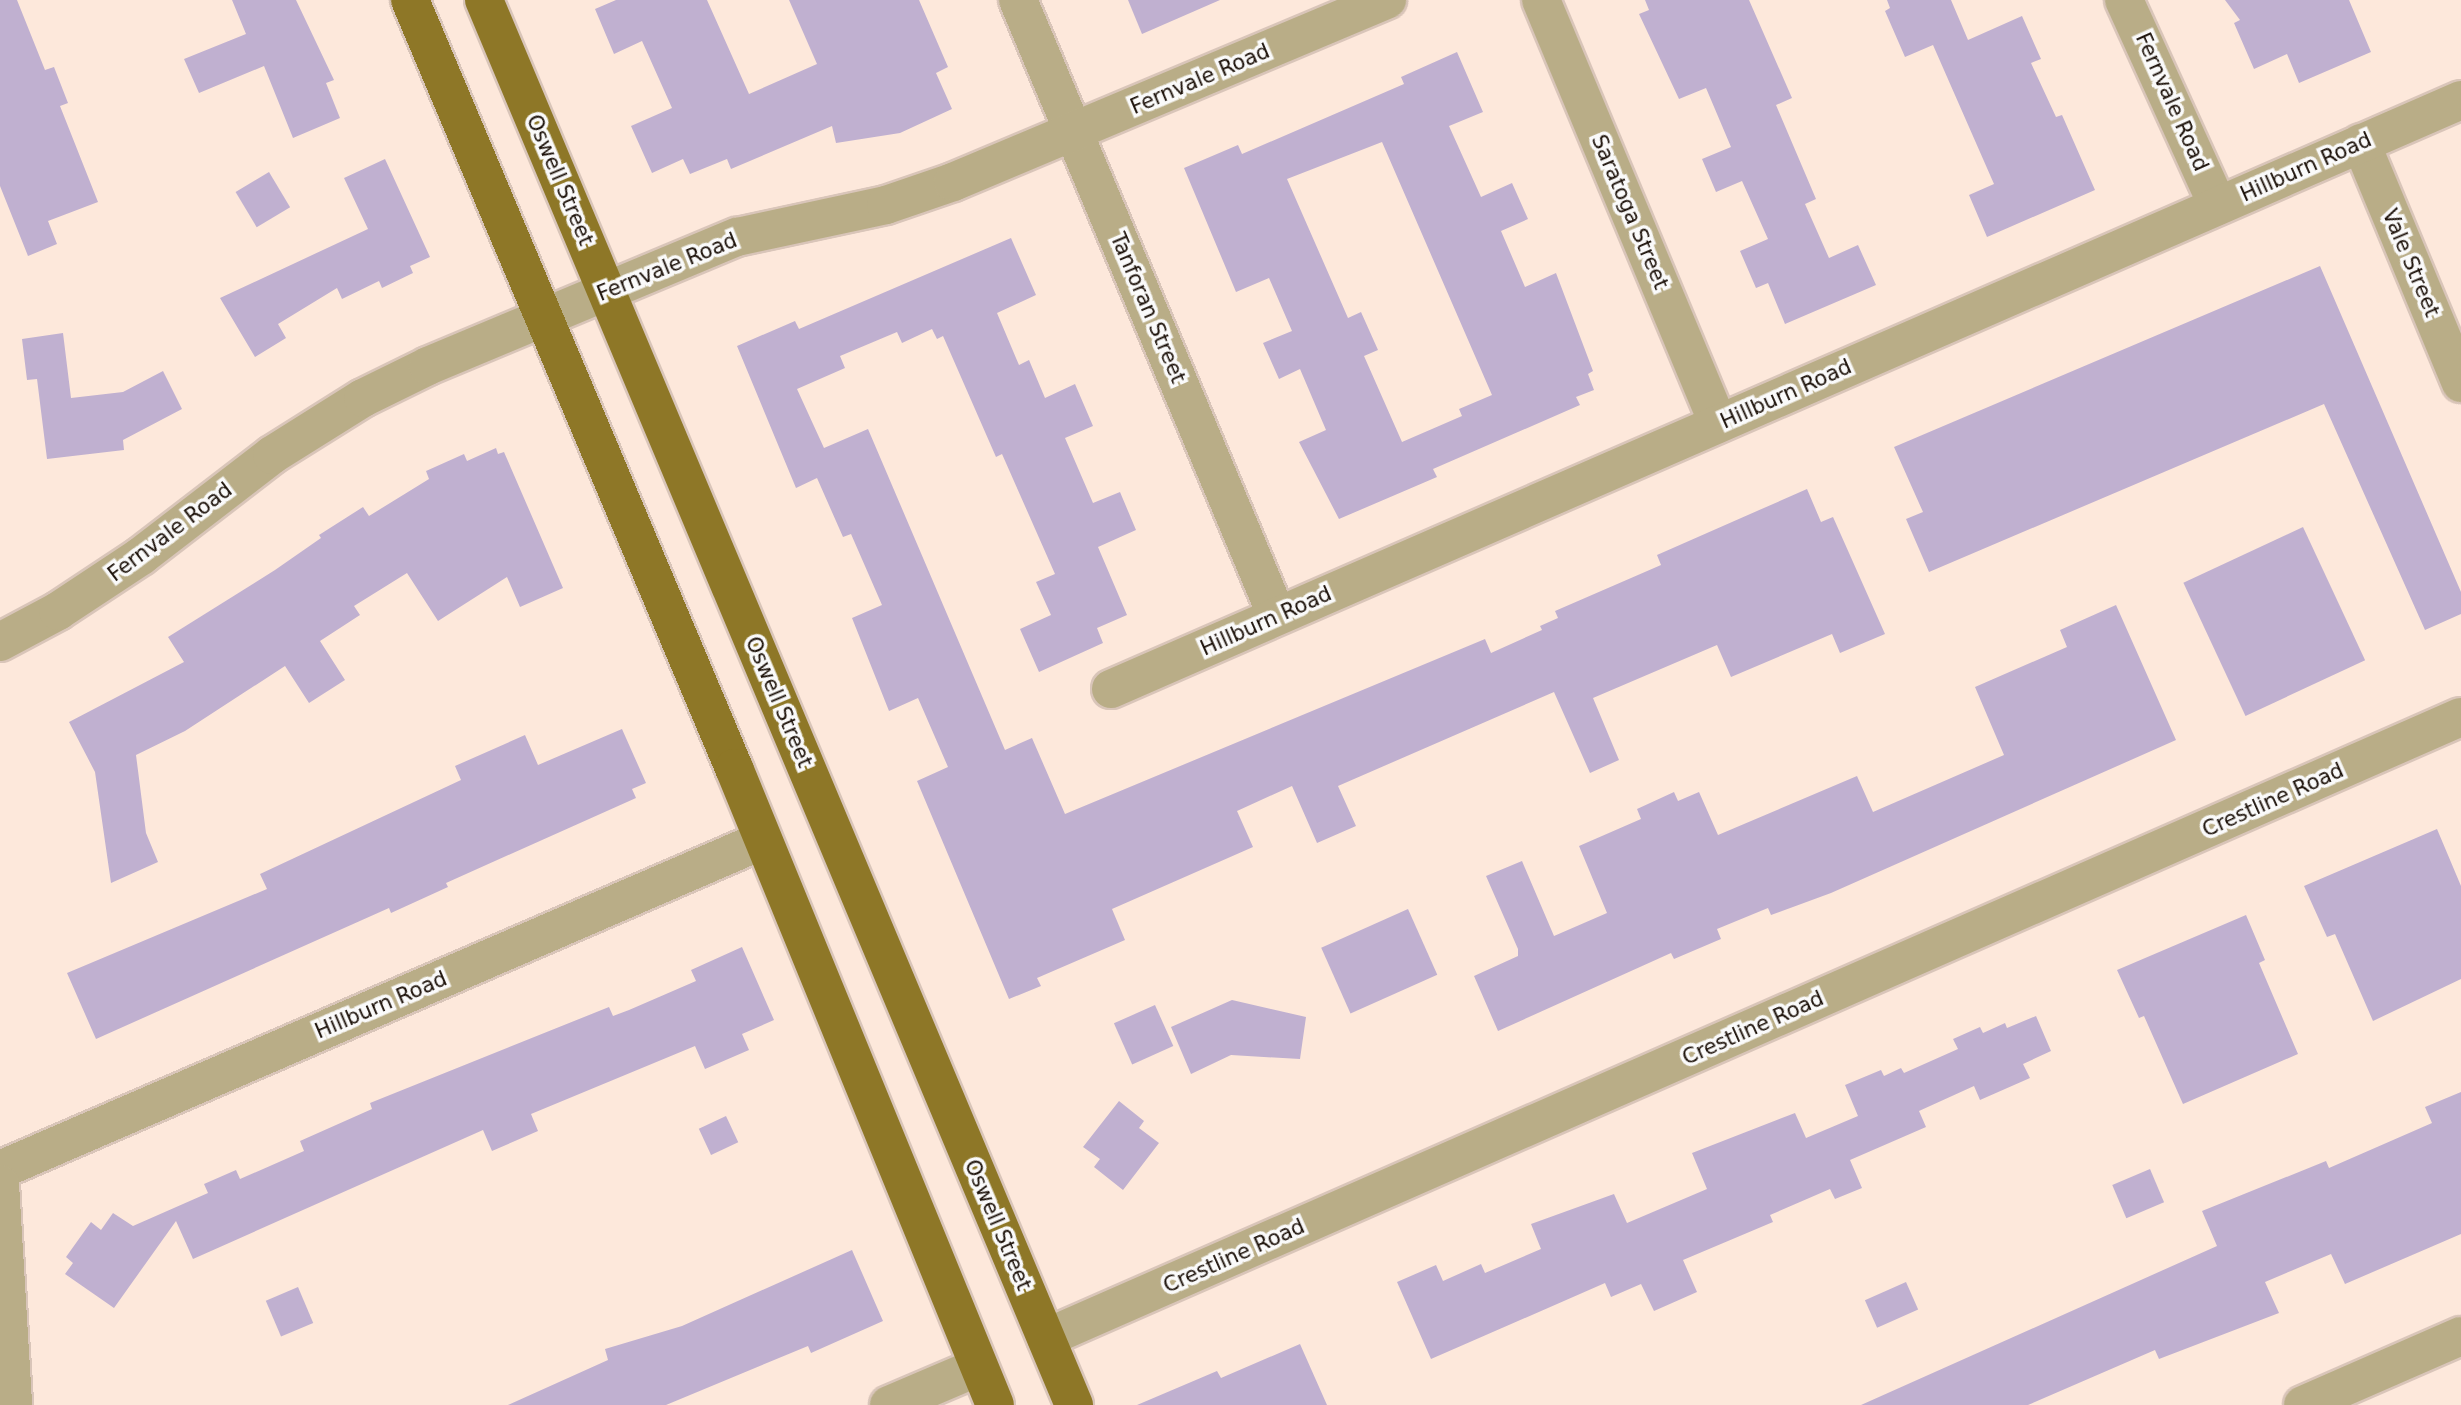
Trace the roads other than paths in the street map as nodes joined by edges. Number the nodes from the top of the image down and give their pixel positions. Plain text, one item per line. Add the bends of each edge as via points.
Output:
1 (410, 0) edge
2 (484, 0) edge
3 (1018, 0) edge
4 (1387, 0) edge
5 (1541, 0) edge
6 (2124, 0) edge
7 (2461, 100) edge
8 (1074, 132) junction
9 (2361, 143) junction
10 (2218, 206) junction
11 (607, 291) junction
12 (542, 316) junction
13 (2461, 383) edge
14 (1718, 423) junction
15 (1277, 616) junction
16 (0, 642) edge
17 (1111, 689) dead end
18 (2461, 717) edge
19 (762, 840) junction
20 (0, 1170) edge
21 (0, 1184) edge
22 (2461, 1336) edge
23 (1046, 1338) junction
24 (978, 1367) junction
25 (13, 1405) edge
26 (889, 1405) edge
27 (995, 1405) edge
28 (1074, 1405) edge
29 (2303, 1405) edge

1 - 12 main road
2 - 11 main road, Oswell Street
3 - 8 street, Tanforan Street
4 - 8 street, Fernvale Road
5 - 14 street, Saratoga Street
6 - 10 street, Fernvale Road
7 - 9 street, Hillburn Road
8 - 11 street, Fernvale Road via 886,205 737,237
8 - 15 street, Tanforan Street
9 - 10 street, Hillburn Road
9 - 13 street, Vale Street
10 - 14 street, Hillburn Road
11 - 12 street, Fernvale Road
11 - 23 main road, Oswell Street
12 - 16 street, Fernvale Road via 363,398 272,455 141,556
12 - 19 main road
14 - 15 street, Hillburn Road
15 - 17 street, Hillburn Road
18 - 23 street, Crestline Road
19 - 20 street, Hillburn Road
19 - 24 main road
21 - 25 street
22 - 29 street
23 - 28 main road, Oswell Street
24 - 26 street
24 - 27 main road

